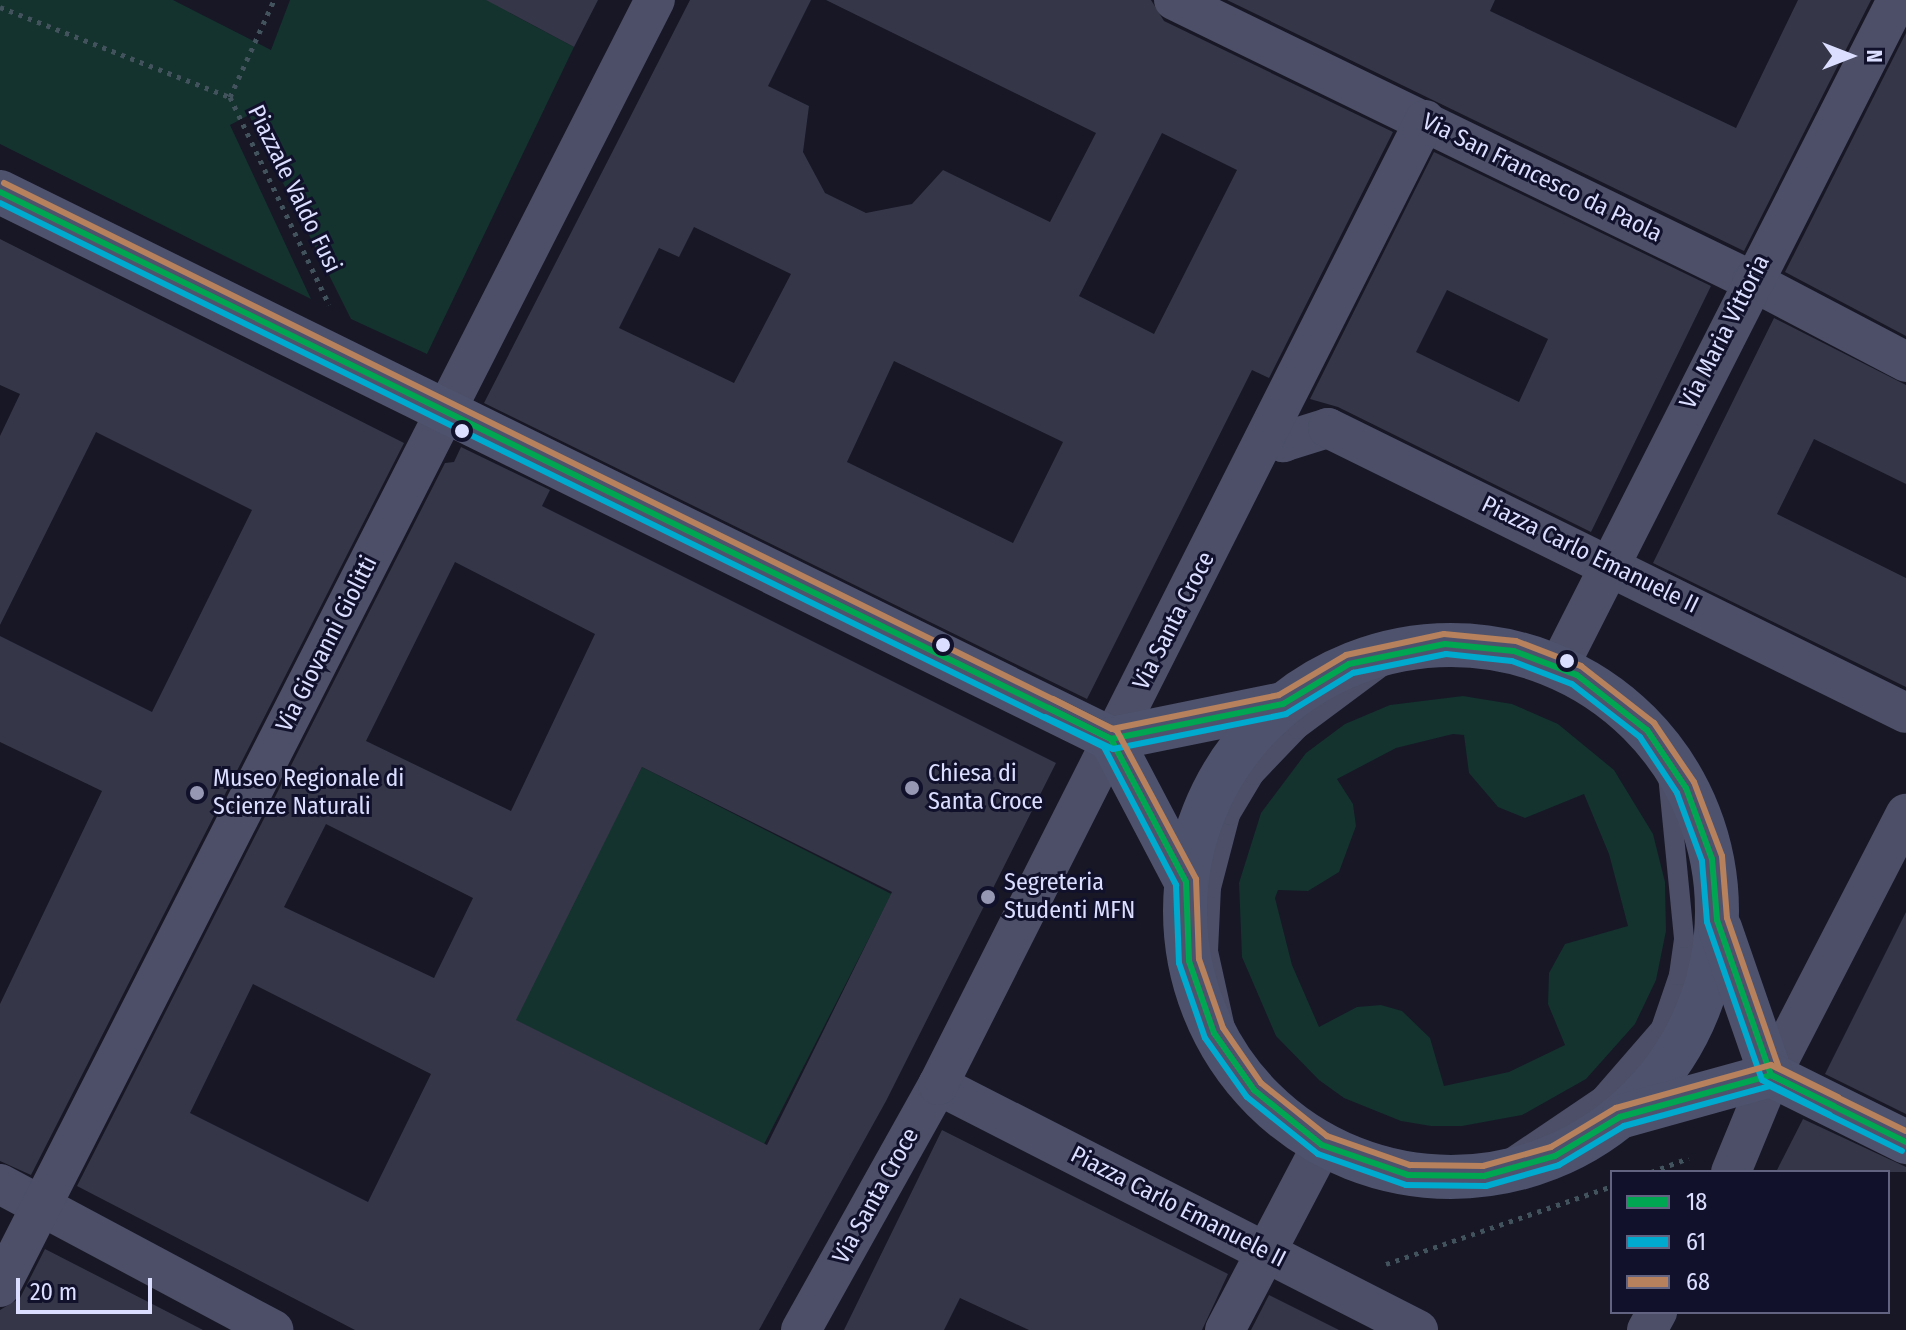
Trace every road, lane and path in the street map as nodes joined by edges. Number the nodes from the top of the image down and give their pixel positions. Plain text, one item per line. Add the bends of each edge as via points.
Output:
1 (274, 0) edge
2 (655, 0) edge
3 (1174, 0) edge
4 (1897, 0) edge
5 (0, 7) edge
6 (230, 97) junction
7 (1425, 120) junction
8 (0, 192) edge
9 (1752, 281) junction
10 (327, 298) dead end
11 (1906, 362) edge
12 (445, 410) junction
13 (1269, 435) junction
14 (1608, 562) junction
15 (1404, 650) junction
16 (1559, 666) junction
17 (1283, 704) junction
18 (1906, 713) edge
19 (1111, 739) junction
20 (1666, 753) junction
21 (1906, 814) edge
22 (1186, 882) junction
23 (1717, 920) junction
24 (1233, 1064) junction
25 (1771, 1075) junction
26 (938, 1085) junction
27 (1620, 1117) junction
28 (1906, 1142) edge
29 (1322, 1145) junction
30 (1732, 1170) edge
31 (1484, 1176) junction
32 (0, 1184) edge
33 (1610, 1187) edge
34 (43, 1206) junction
35 (1264, 1251) junction
36 (1331, 1286) junction
37 (0, 1287) edge
38 (273, 1330) edge
39 (801, 1330) edge
40 (1225, 1330) edge
41 (1418, 1330) edge

1 - 6 path, Piazzale Valdo Fusi
2 - 12 street, Via Giovanni Giolitti
3 - 7 street, Via San Francesco da Paola
4 - 9 street, Via Maria Vittoria
5 - 6 path, Piazzale Valdo Fusi
6 - 10 path, Piazzale Valdo Fusi
7 - 9 street, Via San Francesco da Paola
7 - 13 street, Via Santa Croce
8 - 12 street
9 - 11 street, Via San Francesco da Paola
9 - 14 street, Via Maria Vittoria
12 - 19 street
12 - 34 street, Via Giovanni Giolitti
13 - 14 street, Piazza Carlo Emanuele II via 1283,442 1328,428
13 - 19 street, Via Santa Croce
14 - 16 street, Via Maria Vittoria
14 - 18 street, Piazza Carlo Emanuele II
15 - 16 street via 1477,646
15 - 17 street via 1349,664
15 - 24 lane via 1298,729 1254,775 1230,815 1211,888 1208,951
16 - 20 street via 1628,712
17 - 19 street
17 - 22 street via 1251,733 1218,781 1194,843
19 - 22 street
19 - 26 street, Via Santa Croce
20 - 23 street via 1700,818 1712,859
20 - 31 lane via 1684,938 1679,975 1661,1028 1601,1097
21 - 25 street
22 - 24 street via 1189,961 1214,1033
23 - 25 street
23 - 27 street via 1709,973 1693,1023 1659,1077
24 - 29 street via 1279,1115
25 - 27 street
25 - 28 street
25 - 30 street
26 - 35 street, Piazza Carlo Emanuele II
26 - 39 street, Via Santa Croce
27 - 31 street via 1555,1156
29 - 31 street via 1408,1175
29 - 35 street
32 - 34 street
33 - 36 path
34 - 37 street, Via Giovanni Giolitti
34 - 38 street
35 - 36 street, Piazza Carlo Emanuele II
35 - 40 street
36 - 41 street, Piazza Carlo Emanuele II

